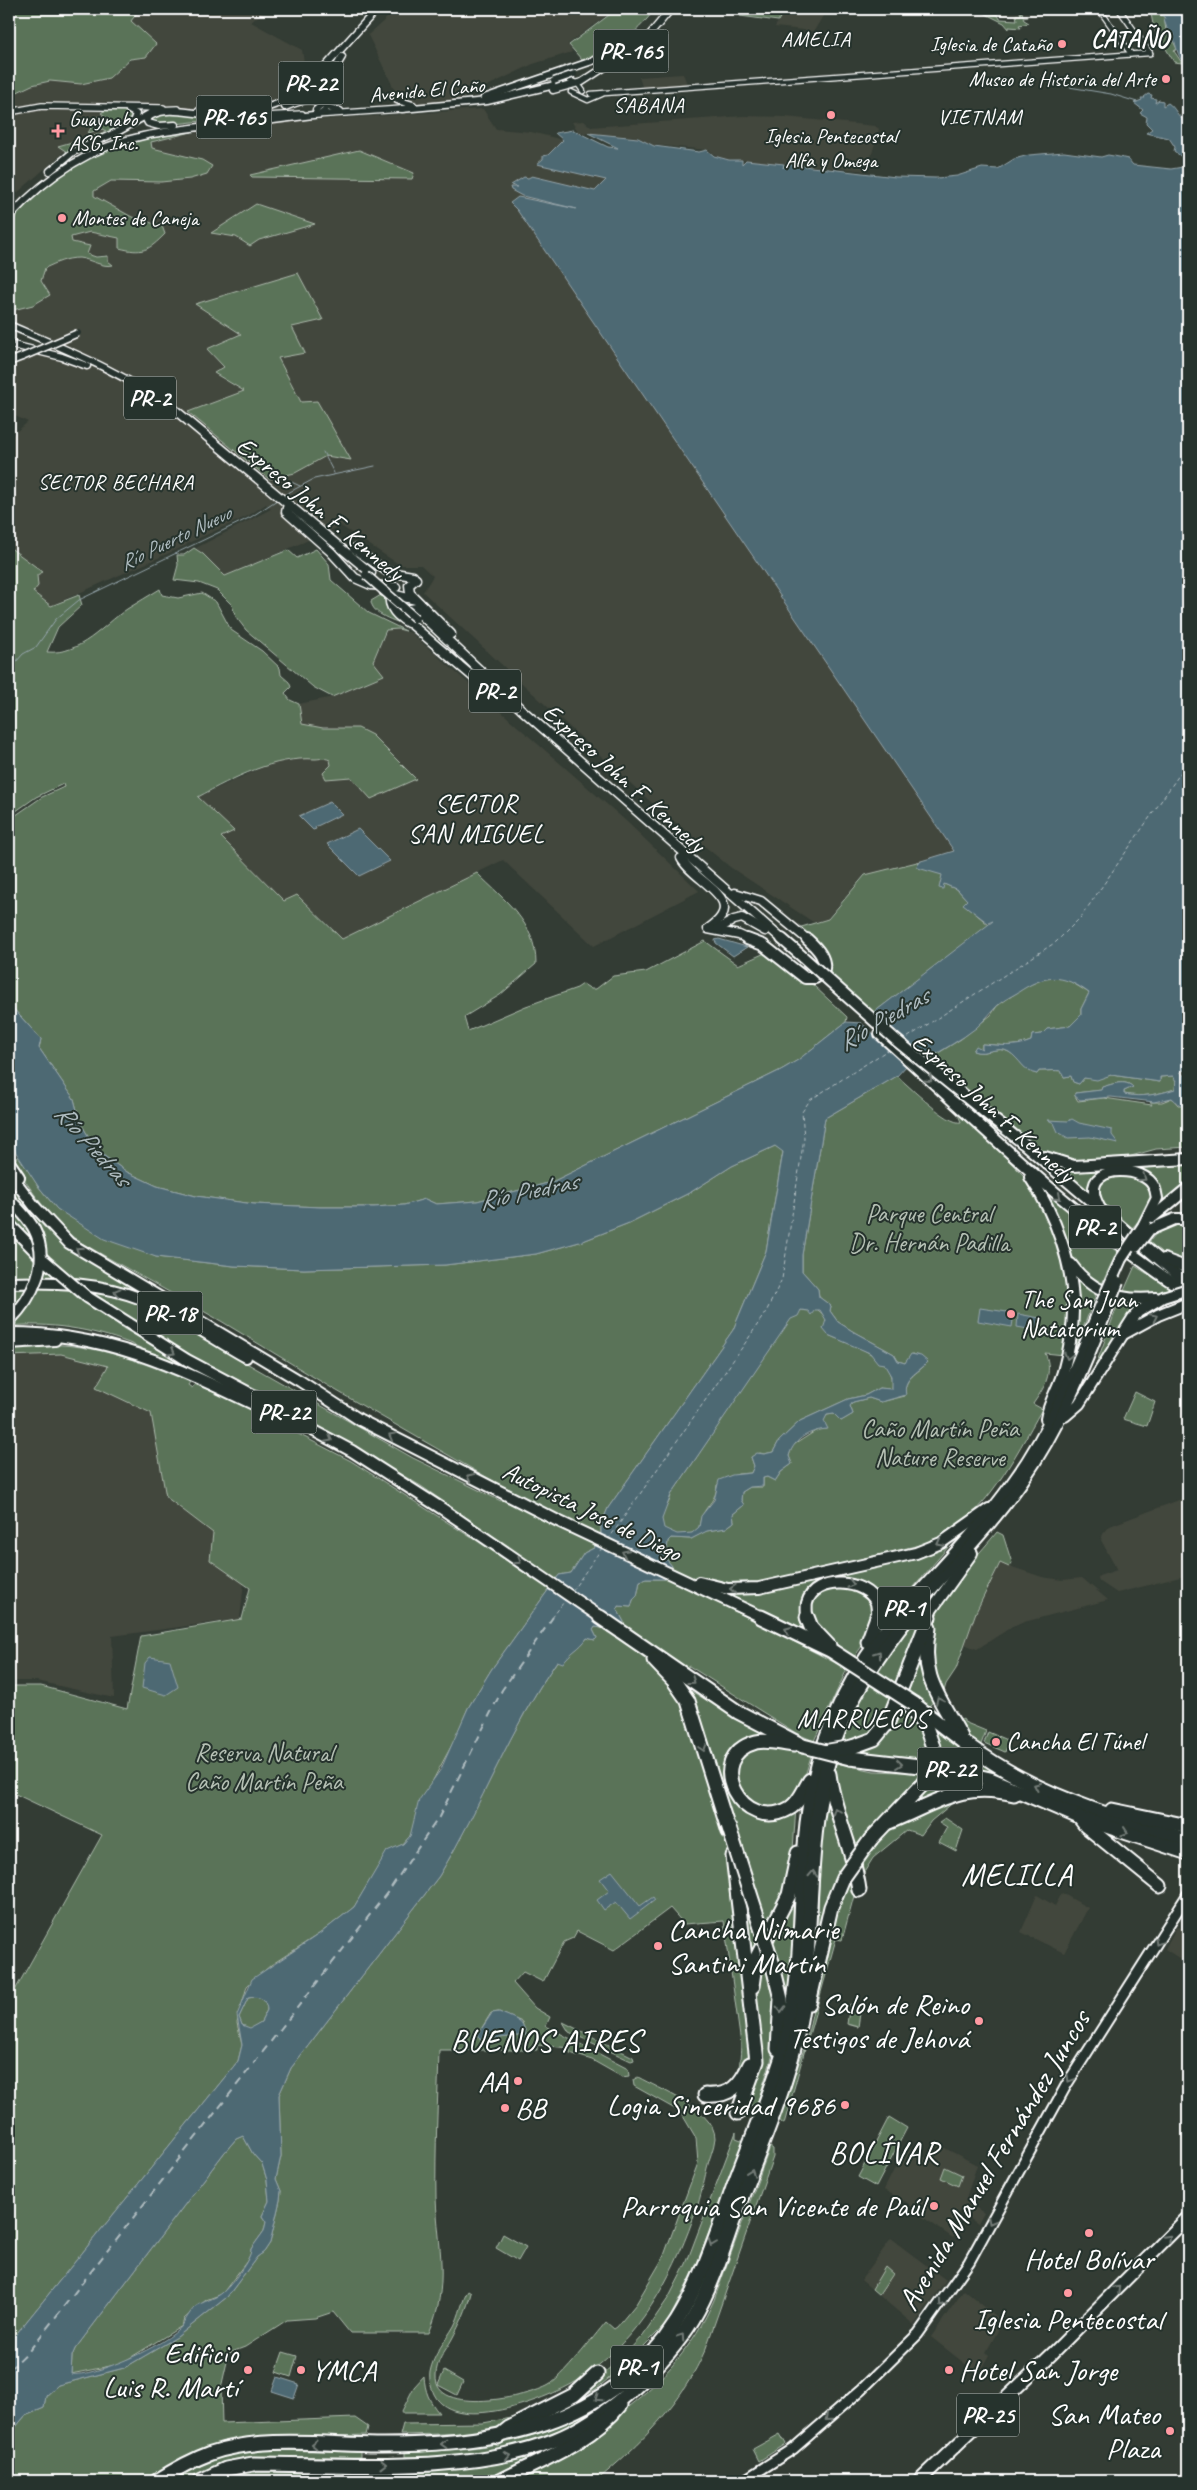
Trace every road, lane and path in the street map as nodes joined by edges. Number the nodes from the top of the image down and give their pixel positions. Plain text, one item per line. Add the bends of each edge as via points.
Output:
1 (370, 9) edge
2 (377, 9) edge
3 (384, 9) edge
4 (663, 9) edge
5 (671, 9) edge
6 (1099, 9) edge
7 (1119, 9) edge
8 (363, 23) junction
9 (358, 35) junction
10 (635, 41) junction
11 (1131, 54) junction
12 (342, 57) junction
13 (558, 74) junction
14 (557, 83) junction
15 (575, 83) junction
16 (308, 86) junction
17 (606, 93) junction
18 (591, 94) junction
19 (596, 96) junction
20 (484, 98) junction
21 (500, 99) junction
22 (397, 100) dead end
23 (176, 103) dead end
24 (326, 105) junction
25 (416, 106) junction
26 (164, 108) junction
27 (401, 108) junction
28 (180, 109) junction
29 (129, 110) junction
30 (156, 110) junction
31 (196, 111) junction
32 (269, 111) junction
33 (340, 111) junction
34 (324, 112) junction
35 (9, 113) edge
36 (205, 114) junction
37 (295, 114) junction
38 (312, 116) junction
39 (132, 122) junction
40 (203, 124) junction
41 (122, 141) junction
42 (50, 171) junction
43 (9, 208) edge
44 (9, 217) edge
45 (9, 326) edge
46 (78, 333) dead end
47 (9, 338) edge
48 (9, 345) edge
49 (44, 352) junction
50 (9, 362) edge
51 (82, 368) dead end
52 (114, 375) junction
53 (158, 392) dead end
54 (202, 430) junction
55 (278, 494) junction
56 (286, 503) junction
57 (363, 556) junction
58 (371, 571) junction
59 (353, 573) junction
60 (392, 588) junction
61 (379, 591) junction
62 (417, 600) junction
63 (415, 619) junction
64 (443, 627) junction
65 (521, 708) junction
66 (681, 858) junction
67 (710, 875) junction
68 (756, 899) junction
69 (754, 914) junction
70 (731, 921) junction
71 (713, 929) junction
72 (764, 931) junction
73 (735, 934) junction
74 (802, 960) junction
75 (1023, 1143) junction
76 (1008, 1153) junction
77 (1188, 1159) edge
78 (9, 1162) edge
79 (9, 1173) edge
80 (1188, 1188) edge
81 (1188, 1195) edge
82 (9, 1198) edge
83 (35, 1207) junction
84 (1101, 1210) junction
85 (1188, 1219) edge
86 (9, 1224) edge
87 (1146, 1228) junction
88 (1148, 1251) junction
89 (1066, 1256) junction
90 (1188, 1268) edge
91 (9, 1283) edge
92 (1188, 1284) edge
93 (1188, 1289) edge
94 (1188, 1293) edge
95 (1163, 1297) junction
96 (1106, 1303) junction
97 (1188, 1303) edge
98 (9, 1321) edge
99 (9, 1333) edge
100 (1122, 1335) junction
101 (90, 1340) junction
102 (9, 1343) edge
103 (315, 1393) junction
104 (1061, 1420) junction
105 (305, 1426) junction
106 (1046, 1430) junction
107 (994, 1507) junction
108 (989, 1525) junction
109 (669, 1574) junction
110 (943, 1593) junction
111 (636, 1641) junction
112 (832, 1651) junction
113 (866, 1655) junction
114 (912, 1707) junction
115 (963, 1742) junction
116 (803, 1746) junction
117 (851, 1753) junction
118 (827, 1758) junction
119 (813, 1778) junction
120 (1044, 1802) junction
121 (1080, 1811) junction
122 (806, 1815) junction
123 (889, 1822) junction
124 (728, 1825) junction
125 (1188, 1826) edge
126 (1188, 1840) edge
127 (1188, 1853) edge
128 (1160, 1886) dead end
129 (860, 1890) dead end
130 (1188, 1894) edge
131 (796, 2044) junction
132 (756, 2047) junction
133 (776, 2072) junction
134 (705, 2095) dead end
135 (769, 2108) junction
136 (738, 2113) dead end
137 (753, 2150) junction
138 (1188, 2217) edge
139 (597, 2374) dead end
140 (624, 2398) junction
141 (494, 2439) junction
142 (157, 2481) edge
143 (200, 2481) edge
144 (500, 2481) edge
145 (743, 2481) edge
146 (919, 2481) edge

1 - 8 highway, PR-22
2 - 8 highway, PR-22
3 - 9 highway, PR-22
4 - 10 highway, Avenida El Caño / PR-165
5 - 15 highway, PR-165 via 647,38
6 - 11 main road
7 - 11 main road via 1150,53
8 - 9 highway, PR-22
9 - 12 highway, PR-22
9 - 16 highway, PR-22
10 - 13 highway via 608,56
10 - 15 highway, Avenida El Caño / PR-165
11 - 17 main road
12 - 24 highway via 325,86
12 - 32 highway, PR-22 via 305,94
13 - 15 main road
13 - 20 highway
14 - 15 highway, Avenida El Caño / PR-165
14 - 20 highway, Avenida El Caño / PR-165
14 - 21 highway, Avenida El Caño / PR-165
15 - 18 main road
15 - 19 main road via 588,100
15 - 21 highway via 563,89
16 - 31 highway via 246,111
16 - 40 highway, PR-22, bridge via 283,102 251,114
17 - 18 main road
17 - 19 main road
18 - 19 main road
20 - 25 highway, Avenida El Caño / PR-165
21 - 27 highway, Avenida El Caño / PR-165
22 - 25 highway
23 - 28 main road
24 - 33 highway
24 - 34 highway
25 - 27 highway, Avenida El Caño / PR-165
26 - 28 main road, Avenida El Caño / PR-165
26 - 30 main road
26 - 35 main road, Avenida El Caño / PR-165 via 42,106
27 - 33 main road, Avenida El Caño / PR-165
27 - 38 main road, Avenida El Caño / PR-165
28 - 31 main road, Avenida El Caño / PR-165
29 - 30 main road, Avenida El Caño / PR-165
29 - 35 main road, Avenida El Caño / PR-165 via 32,109
29 - 39 highway via 136,114
30 - 36 main road, Avenida El Caño / PR-165
30 - 39 highway
31 - 37 main road, Avenida El Caño / PR-165 via 254,116
32 - 37 highway via 307,99 318,100 322,104 317,110
32 - 41 highway, PR-22, bridge via 241,120
33 - 34 main road, Avenida El Caño / PR-165
34 - 37 main road, Avenida El Caño / PR-165
34 - 38 highway
36 - 38 main road, Avenida El Caño / PR-165 via 265,118
36 - 40 highway via 161,112 146,119 149,124 157,126
38 - 41 highway
39 - 42 highway via 62,158
40 - 42 highway, PR-22 via 112,140 75,154
41 - 44 highway, PR-22 via 93,151 66,166
42 - 43 highway, PR-22
45 - 52 highway, Expreso John F. Kennedy / PR-2
45 - 54 highway, Expreso John F. Kennedy / PR-2 via 133,382
46 - 50 highway, bridge
47 - 48 highway, bridge
48 - 49 highway
49 - 51 highway
49 - 52 highway
52 - 55 highway, Expreso John F. Kennedy / PR-2 via 170,412
53 - 54 highway via 188,414
54 - 55 highway, Expreso John F. Kennedy / PR-2
55 - 56 highway, Expreso John F. Kennedy / PR-2
56 - 57 highway
56 - 58 highway, Expreso John F. Kennedy / PR-2
56 - 59 highway via 286,512
57 - 58 highway
57 - 59 highway via 377,575 369,579
58 - 61 highway via 384,577
58 - 62 highway via 415,577 409,587
58 - 63 highway, Expreso John F. Kennedy / PR-2, bridge
59 - 61 highway via 361,582
60 - 61 highway
60 - 62 highway
60 - 63 highway via 389,604 392,609 400,618
62 - 64 highway
63 - 64 highway via 404,617 404,612 410,608 421,609
63 - 65 highway, Expreso John F. Kennedy / PR-2
63 - 66 highway, Expreso John F. Kennedy / PR-2
64 - 65 highway via 520,703
65 - 67 highway, Expreso John F. Kennedy / PR-2
66 - 71 highway via 724,904 722,920
66 - 72 highway, Expreso John F. Kennedy / PR-2
67 - 68 highway via 717,877 739,897
67 - 69 highway, Expreso John F. Kennedy / PR-2
68 - 69 highway via 748,903
68 - 73 highway via 815,946 824,956 825,971 811,979 800,976 762,945
69 - 74 highway, Expreso John F. Kennedy / PR-2
70 - 71 highway
70 - 72 highway via 738,918 748,920
70 - 73 highway via 730,928
71 - 73 highway
72 - 74 highway, Expreso John F. Kennedy / PR-2
74 - 75 highway, Expreso John F. Kennedy / PR-2, bridge
74 -> 76 highway, Expreso John F. Kennedy / PR-2
75 - 77 highway via 1055,1162 1074,1166
75 - 84 highway, Expreso John F. Kennedy / PR-2
76 - 89 highway via 1041,1194
76 -> 94 highway, Expreso John F. Kennedy / PR-2 via 1108,1238
78 - 83 highway
79 - 83 highway, Autopista José de Diego / PR-22
80 - 87 highway, PR-1
81 - 87 highway, PR-1
82 - 98 highway, bridge via 34,1228 40,1243 41,1259 32,1290
103 -> 83 highway, Autopista José de Diego / PR-22 via 69,1243
84 -> 87 highway via 1094,1191 1099,1177 1113,1170 1136,1173 1152,1184 1156,1194
84 - 88 highway, Expreso John F. Kennedy / PR-2
85 - 87 highway via 1168,1220 1156,1229
86 -> 105 highway, PR-22, bridge via 87,1297 136,1331 291,1415
87 - 96 highway, PR-1, bridge
88 - 90 highway
88 - 92 highway, Expreso John F. Kennedy / PR-2
89 - 95 highway via 1087,1282 1108,1295 1140,1300
89 -> 106 highway via 1074,1291 1075,1314 1062,1378 1046,1416
103 -> 91 highway, PR-18 via 296,1386 158,1306 135,1297 74,1284
93 - 95 highway, bridge
95 - 100 highway via 1138,1312
96 - 104 highway, PR-1 via 1078,1384
96 - 106 highway, PR-1
100 -> 97 highway
99 - 101 highway, PR-18 via 59,1334
100 - 104 highway via 1079,1404
101 - 102 highway
101 - 105 highway, PR-18 via 146,1357
109 -> 103 highway, Autopista José de Diego / PR-22 via 407,1445
104 - 108 highway, PR-1 via 1023,1482
105 -> 111 highway, PR-22 via 352,1451
106 - 107 highway, PR-1
107 -> 109 highway via 930,1548 781,1584 728,1589
107 - 113 highway, PR-1
108 - 110 highway
118 -> 108 highway, PR-1 via 851,1700 875,1659 891,1636
112 -> 109 highway, Autopista José de Diego / PR-22
115 -> 110 highway via 937,1696 927,1666 928,1633
110 - 117 highway via 926,1622 888,1722 874,1739
111 -> 116 highway, PR-22 via 738,1712
111 -> 124 highway via 674,1681 688,1701
112 -> 113 highway via 808,1620 810,1600 819,1588 833,1583 851,1583 867,1591 874,1599 879,1616 867,1644
112 - 114 highway, Autopista José de Diego / PR-22, bridge via 874,1677
113 - 119 highway, PR-1 via 835,1712
114 - 115 highway, PR-22
114 - 123 highway, bridge via 926,1727 933,1747 932,1769
121 -> 115 highway, PR-22 via 1013,1775
116 - 118 highway, PR-22, bridge
116 - 119 highway via 767,1742 752,1743 743,1748 733,1760 730,1787 740,1802 756,1811 768,1813 784,1811 794,1805
117 - 118 highway, PR-22, bridge
117 -> 120 highway, PR-22 via 966,1773 1004,1784
129 -> 118 highway via 856,1861 834,1804
131 -> 118 highway, PR-1 via 807,1970 815,1837
119 - 122 highway, PR-1
120 - 121 highway, PR-22
120 - 123 highway via 997,1790 962,1790
121 - 125 highway
121 - 126 highway, PR-22
121 -> 127 highway, PR-22
121 - 128 highway via 1086,1826
122 - 132 highway via 789,1895 754,1967
122 - 133 highway, PR-1 via 794,2008
123 - 131 highway, bridge via 871,1839 843,1878 831,1908 803,2031
124 - 132 highway, bridge
124 -> 133 highway, bridge via 779,1988 782,2014
130 -> 145 main road, Avenida Manuel Fernández Juncos via 1067,2084 969,2262 918,2334 862,2389 793,2449
131 - 135 highway, PR-1
132 - 134 highway via 738,2087 720,2096
132 - 136 highway via 756,2067
133 - 135 highway, PR-1
135 - 137 highway, PR-1
140 -> 137 highway, PR-1 via 662,2362 696,2314 714,2275
137 -> 141 highway, PR-1 via 698,2279 664,2340 595,2401 529,2431
146 -> 138 main road, PR-25
139 - 141 highway via 574,2395
143 -> 140 highway, PR-1 via 226,2469 253,2464 477,2462 536,2448 590,2422
140 - 144 highway via 608,2420
141 -> 142 highway, PR-1 via 408,2445 270,2444 234,2447 203,2456

